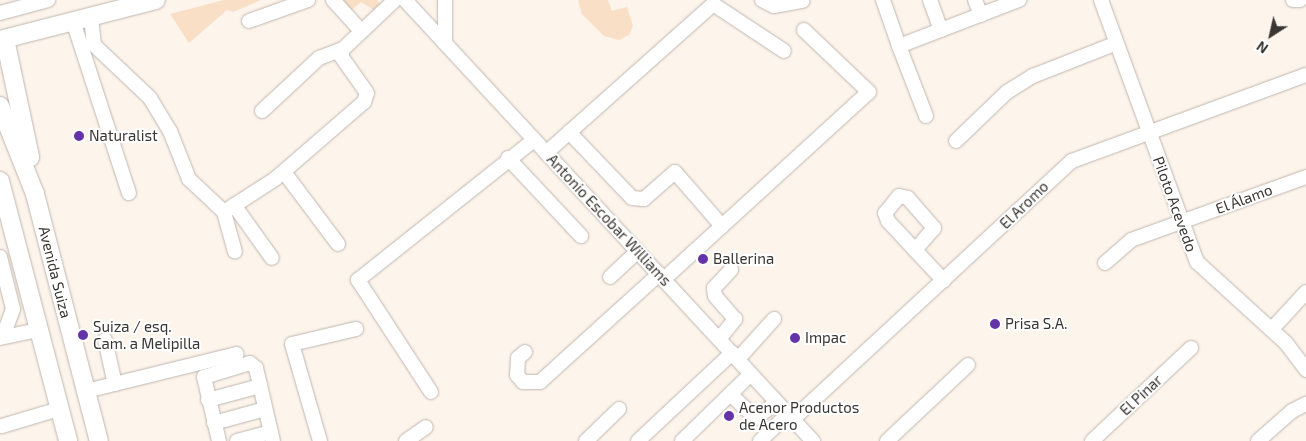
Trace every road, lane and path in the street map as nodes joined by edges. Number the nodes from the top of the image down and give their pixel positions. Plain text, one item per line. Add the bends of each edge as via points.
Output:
1 (14, 0) edge
2 (48, 0) edge
3 (156, 0) edge
4 (308, 0) edge
5 (333, 0) edge
6 (395, 0) edge
7 (404, 0) edge
8 (445, 0) edge
9 (762, 0) edge
10 (883, 0) edge
11 (930, 0) edge
12 (975, 0) edge
13 (1019, 0) edge
14 (1293, 0) edge
15 (1300, 0) edge
16 (1106, 1) edge
17 (803, 2) dead end
18 (0, 4) edge
19 (0, 13) edge
20 (981, 15) junction
21 (91, 17) junction
22 (249, 20) dead end
23 (74, 21) junction
24 (804, 30) dead end
25 (942, 30) junction
26 (361, 32) junction
27 (2, 39) edge
28 (1116, 43) junction
29 (445, 44) junction
30 (899, 46) junction
31 (343, 49) junction
32 (784, 51) dead end
33 (1306, 75) edge
34 (0, 106) edge
35 (262, 111) dead end
36 (926, 116) dead end
37 (1148, 130) junction
38 (570, 132) junction
39 (534, 140) junction
40 (956, 141) dead end
41 (546, 153) junction
42 (508, 158) junction
43 (284, 172) junction
44 (1306, 177) edge
45 (0, 181) edge
46 (129, 193) dead end
47 (35, 194) junction
48 (229, 208) junction
49 (1181, 222) junction
50 (722, 226) junction
51 (581, 236) dead end
52 (338, 244) dead end
53 (915, 250) dead end
54 (235, 252) dead end
55 (638, 252) junction
56 (0, 257) edge
57 (272, 258) dead end
58 (1105, 263) dead end
59 (731, 270) dead end
60 (610, 277) dead end
61 (661, 277) junction
62 (944, 281) junction
63 (1306, 292) edge
64 (774, 319) dead end
65 (356, 329) dead end
66 (39, 330) junction
67 (1272, 330) junction
68 (2, 337) edge
69 (719, 339) junction
70 (105, 340) dead end
71 (1191, 348) dead end
72 (525, 352) dead end
73 (237, 354) dead end
74 (735, 356) junction
75 (968, 365) dead end
76 (1306, 370) edge
77 (751, 374) junction
78 (115, 384) junction
79 (260, 386) junction
80 (86, 392) junction
81 (431, 392) dead end
82 (730, 394) junction
83 (208, 400) junction
84 (777, 402) junction
85 (1306, 404) edge
86 (59, 409) junction
87 (265, 409) junction
88 (619, 409) dead end
89 (791, 417) junction
90 (214, 423) junction
91 (2, 426) dead end
92 (426, 427) dead end
93 (272, 436) edge
94 (68, 441) edge
95 (98, 441) edge
96 (218, 441) edge
97 (237, 441) edge
98 (320, 441) edge
99 (406, 441) edge
100 (586, 441) edge
101 (638, 441) edge
102 (682, 441) edge
103 (760, 441) edge
104 (813, 441) edge
105 (887, 441) edge
106 (1092, 441) edge
107 (1258, 441) edge

1 - 18 street
2 - 19 street
3 - 21 main road
4 - 22 street
5 - 26 street
6 - 26 street
7 - 29 street, Antonio Escobar Williams
8 - 29 street
9 - 17 street via 774,6
10 - 30 street
11 - 25 street
12 - 20 street
13 - 20 street
14 - 15 street
16 - 28 street, Piloto Acevedo
20 - 25 street
21 - 23 main road
21 - 48 street via 94,45 150,98 170,132 189,179
23 - 27 main road
23 - 46 street
24 - 50 street via 869,92
25 - 30 street
26 - 31 street
27 - 47 main road
28 - 37 street, Piloto Acevedo
28 - 40 street via 1033,76 1007,92
29 - 39 street, Antonio Escobar Williams
30 - 36 street
31 - 35 street via 319,58
31 - 43 street via 345,64 367,93 364,102
32 - 38 street via 713,4
33 - 37 street, El Aromo
34 - 47 main road, Avenida Suiza
37 - 49 street, Piloto Acevedo
37 - 62 street, El Aromo via 1067,164
38 - 41 street
38 - 50 street via 632,198 644,199 675,172
39 - 41 street, Antonio Escobar Williams
39 - 42 street
41 - 55 street, Antonio Escobar Williams
42 - 51 street
42 - 81 street via 358,280
43 - 48 street
43 - 52 street
44 - 49 street, El Álamo
45 - 66 main road, Avenida Suiza
47 - 80 main road, Avenida Suiza
48 - 54 street
48 - 57 street
49 - 58 street, El Álamo via 1131,240
49 - 67 street, Piloto Acevedo via 1205,273
50 - 61 street
53 - 62 street
55 - 60 street
55 - 61 street, Antonio Escobar Williams
56 - 68 street via 13,309
59 - 69 street via 714,288 715,296 735,319
61 - 69 street, Antonio Escobar Williams
61 - 72 street via 540,382 523,382 517,375 518,358
62 - 89 street, El Aromo
63 - 67 street
64 - 74 street
65 - 98 street via 292,344
66 - 68 street
66 - 86 main road, Avenida Suiza
67 - 76 street, Piloto Acevedo
69 - 74 street, Antonio Escobar Williams
70 - 78 street
71 - 106 street, El Pinar
73 - 78 street
74 - 77 street, Antonio Escobar Williams
74 - 101 street
75 - 105 street
77 - 82 street
77 - 84 street, Antonio Escobar Williams
78 - 80 street
79 - 83 street
79 - 83 street via 256,368 250,363 208,372 204,380
79 - 87 street
80 - 95 main road, Avenida Suiza
82 - 84 street via 756,418
82 - 102 street
83 - 90 street
84 - 89 street, Antonio Escobar Williams
85 - 107 street
86 - 91 street
86 - 94 main road, Avenida Suiza
87 - 90 street
87 - 93 street
88 - 100 street
89 - 103 street, El Aromo
89 - 104 street, Antonio Escobar Williams
90 - 96 street
92 - 99 street
93 - 97 street

